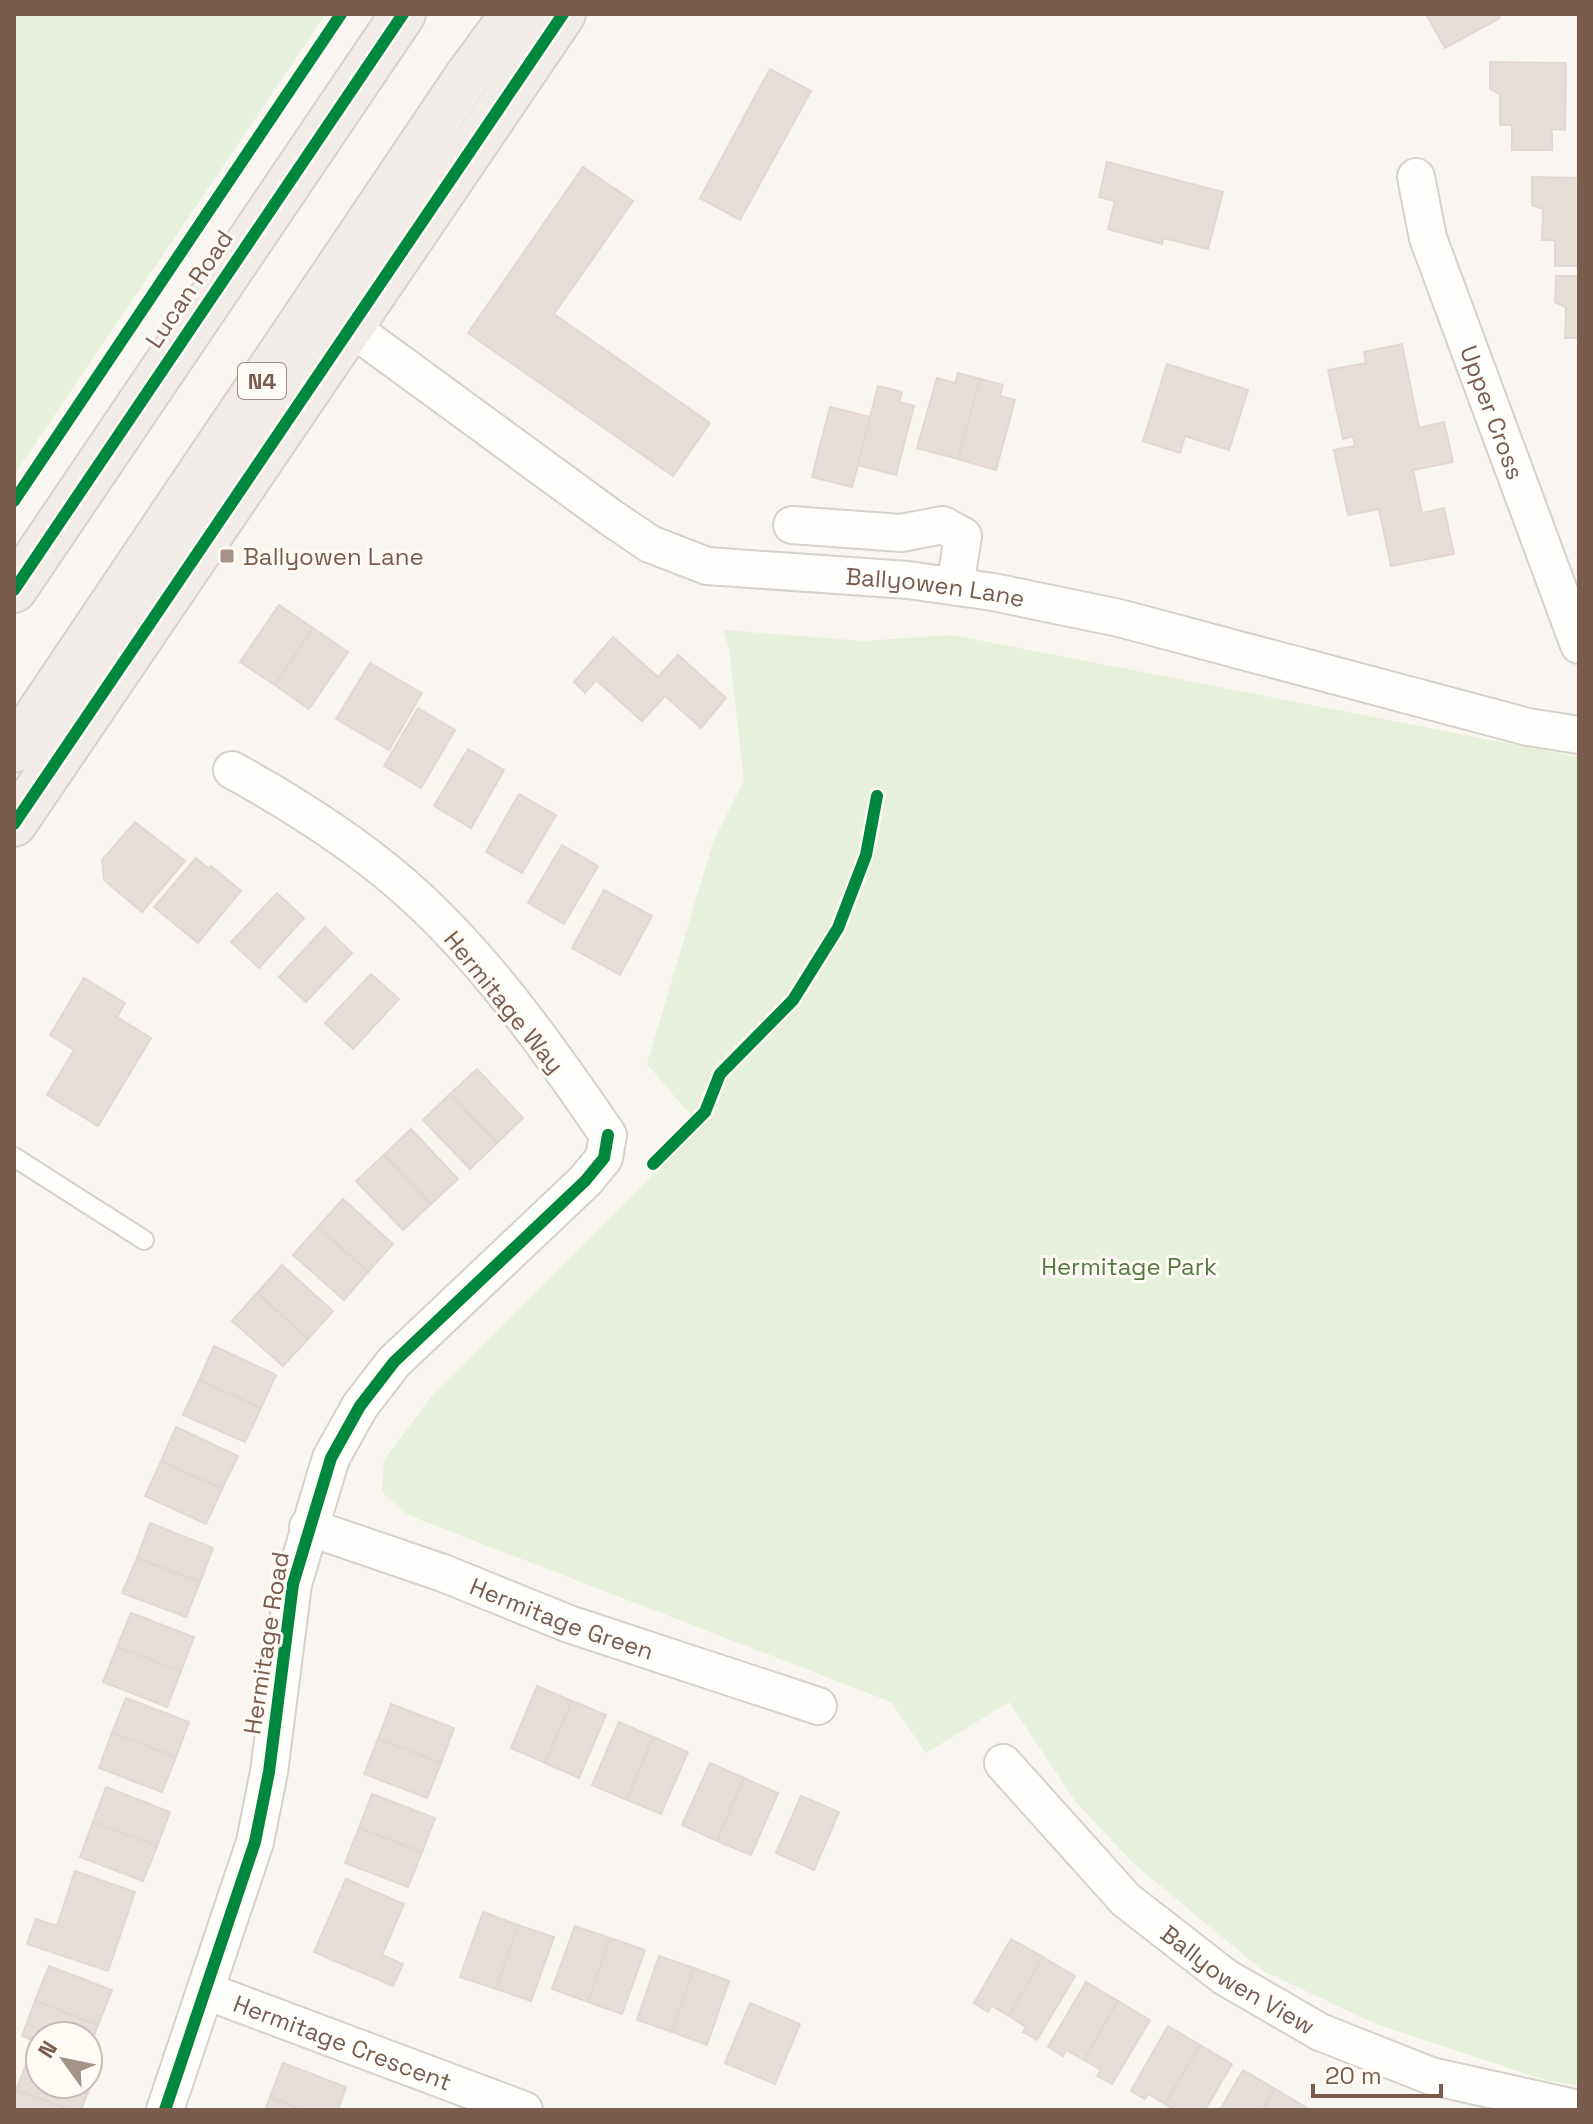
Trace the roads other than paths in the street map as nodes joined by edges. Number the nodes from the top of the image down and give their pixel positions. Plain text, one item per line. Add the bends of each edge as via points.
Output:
1 (403, 14) edge
2 (513, 14) edge
3 (563, 14) edge
4 (1416, 177) dead end
5 (349, 326) junction
6 (792, 525) dead end
7 (955, 586) junction
8 (14, 590) edge
9 (1579, 645) edge
10 (1579, 735) edge
11 (14, 750) edge
12 (232, 770) dead end
13 (14, 824) edge
14 (608, 1135) joint
15 (14, 1157) edge
16 (144, 1240) dead end
17 (308, 1527) junction
18 (818, 1706) dead end
19 (1003, 1763) dead end
20 (206, 1991) junction
21 (1579, 2109) edge
22 (165, 2110) edge
23 (524, 2110) edge

1 - 8 highway, Lucan Road
2 - 11 highway, N4
3 - 5 highway
4 - 9 street, Upper Cross via 1428,238
5 - 7 street, Ballyowen Lane via 650,544 707,566
5 - 13 highway
6 - 7 street via 901,533 943,525 963,536
7 - 10 street, Ballyowen Lane via 1119,618 1528,727
12 - 14 street, Hermitage Way via 294,805 399,882 480,964
14 - 17 street, Hermitage Road via 604,1158 585,1181 394,1362 360,1406 331,1458
15 - 16 lane
17 - 18 street, Hermitage Green via 569,1624
17 - 20 street, Hermitage Road via 293,1584 255,1842
19 - 21 street, Ballyowen View via 1126,1900 1225,1977 1320,2032 1431,2076
20 - 22 street, Hermitage Road
20 - 23 street, Hermitage Crescent

